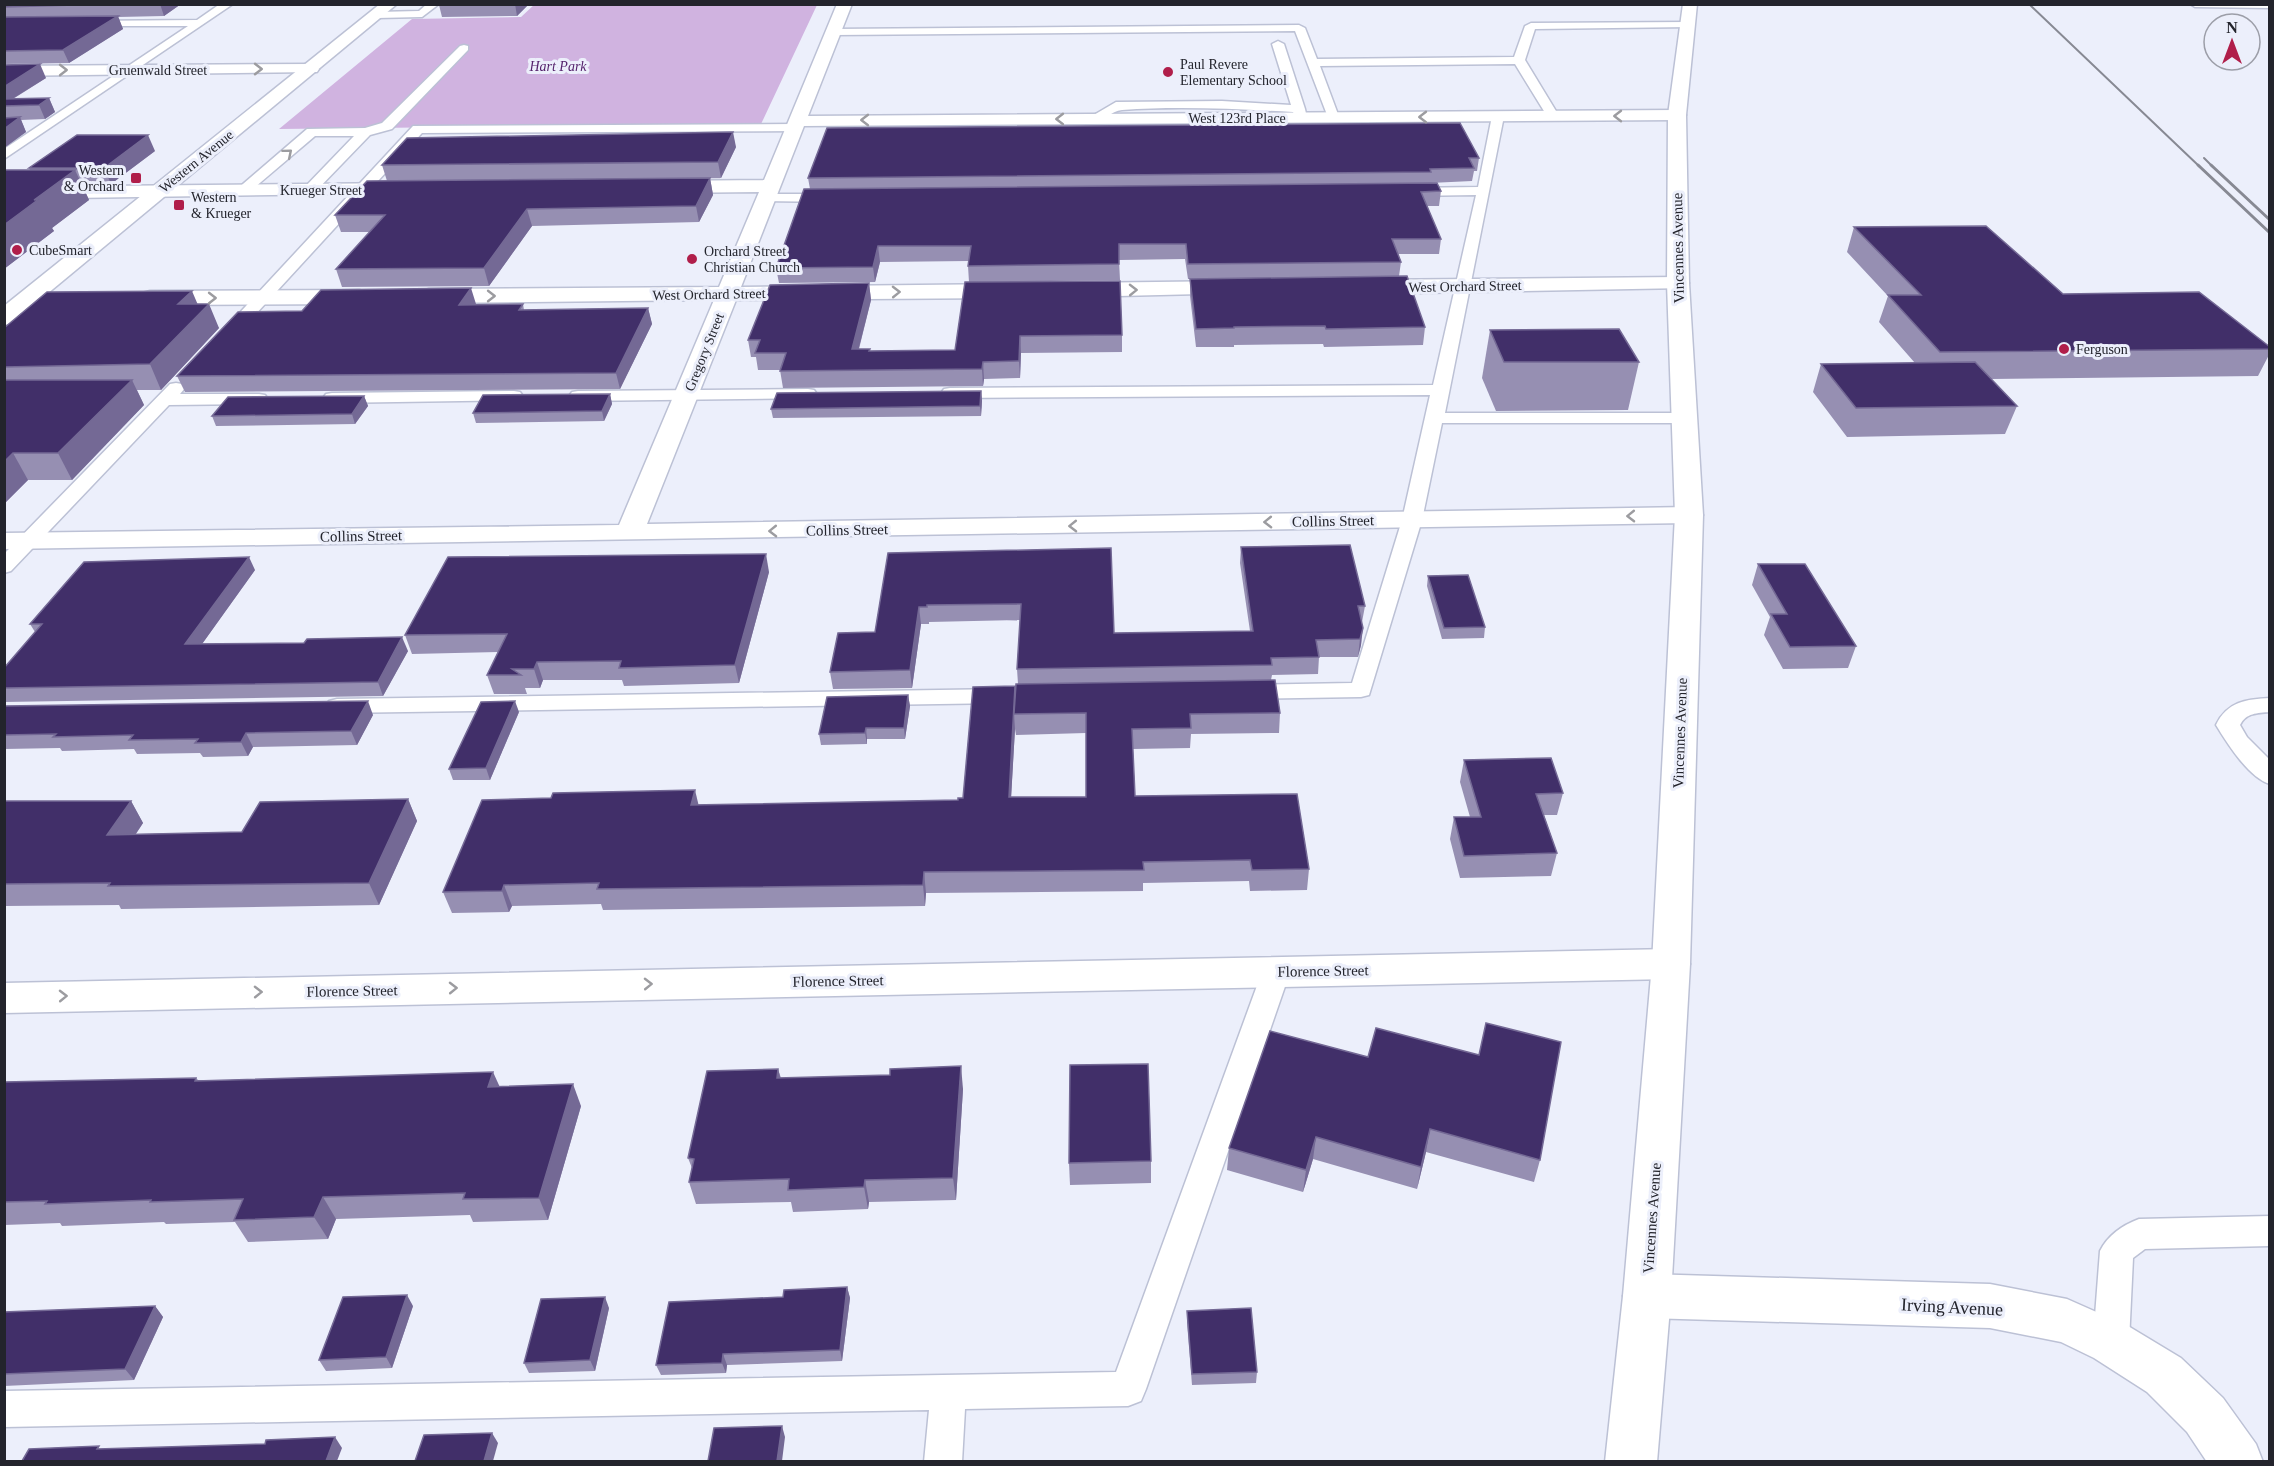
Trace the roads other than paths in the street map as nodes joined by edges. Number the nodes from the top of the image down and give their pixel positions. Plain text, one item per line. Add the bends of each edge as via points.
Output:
1 (228, 4) edge
2 (390, 4) edge
3 (434, 4) edge
4 (845, 4) edge
5 (2195, 4) edge
6 (2270, 6) edge
7 (377, 15) junction
8 (1688, 15) edge
9 (74, 23) edge
10 (201, 23) junction
11 (834, 32) junction
12 (1278, 44) dead end
13 (464, 48) dead end
14 (1519, 60) junction
15 (1312, 63) junction
16 (311, 69) junction
17 (132, 70) junction
18 (4, 71) edge
19 (1300, 113) junction
20 (1677, 115) junction
21 (1498, 116) junction
22 (1553, 116) junction
23 (1333, 117) junction
24 (796, 124) junction
25 (27, 125) edge
26 (50, 125) junction
27 (365, 132) junction
28 (4, 156) edge
29 (643, 187) edge
30 (421, 189) edge
31 (243, 190) junction
32 (309, 190) junction
33 (363, 190) junction
34 (158, 191) junction
35 (1484, 191) junction
36 (768, 192) junction
37 (1388, 192) edge
38 (4, 193) edge
39 (850, 197) edge
40 (1678, 284) junction
41 (1462, 286) junction
42 (1343, 287) edge
43 (1260, 288) edge
44 (1059, 290) edge
45 (1023, 291) edge
46 (727, 294) junction
47 (406, 296) edge
48 (263, 297) junction
49 (382, 297) edge
50 (132, 298) edge
51 (28, 299) junction
52 (62, 299) edge
53 (4, 318) edge
54 (216, 347) edge
55 (192, 372) edge
56 (1440, 390) junction
57 (938, 393) edge
58 (686, 394) junction
59 (830, 394) edge
60 (532, 396) edge
61 (556, 396) edge
62 (145, 397) dead end
63 (166, 398) junction
64 (319, 398) edge
65 (272, 399) edge
66 (1434, 418) junction
67 (1685, 418) junction
68 (1689, 515) junction
69 (1412, 520) junction
70 (630, 533) junction
71 (17, 541) edge
72 (4, 567) edge
73 (1218, 692) edge
74 (1028, 695) edge
75 (2270, 705) edge
76 (314, 706) edge
77 (2270, 776) edge
78 (1671, 964) junction
79 (1276, 972) junction
80 (4, 998) edge
81 (2270, 1231) edge
82 (1647, 1296) junction
83 (2111, 1342) junction
84 (948, 1392) junction
85 (4, 1409) edge
86 (943, 1461) edge
87 (1631, 1461) edge
88 (2238, 1461) edge

1 - 10 lane
2 - 7 street, Western Avenue
3 - 7 lane via 422,14
4 - 11 street, Gregory Street
5 - 6 lane
7 - 16 street, Western Avenue
8 - 14 lane via 1531,26
8 - 20 street, Vincennes Avenue
9 - 10 lane
10 - 17 lane
11 - 15 lane via 1299,28
11 - 24 street, Gregory Street
12 - 19 lane
13 - 27 lane via 387,126
14 - 15 lane
14 - 22 lane
15 - 23 lane
17 -> 16 street, Gruenwald Street
16 - 34 street, Western Avenue
18 -> 17 street, Gruenwald Street
17 - 26 lane
19 - 23 street, West 123rd Place
19 -> 24 street, West 123rd Place
20 -> 22 street, West 123rd Place
20 - 40 street, Vincennes Avenue
21 - 22 street, West 123rd Place
21 -> 23 street, West 123rd Place
21 - 35 lane
24 - 33 lane via 418,129
24 - 36 street, Gregory Street
25 - 26 lane
26 - 28 lane
31 -> 27 lane via 312,132
27 - 32 lane
29 - 36 street
30 - 33 street, Krueger Street
31 - 32 street, Krueger Street
31 - 34 street, Krueger Street
32 - 33 street, Krueger Street
33 - 48 lane
34 - 38 street
34 - 51 street, Western Avenue
35 - 37 lane
35 - 41 lane
36 - 39 lane
36 - 46 street, Gregory Street
40 - 41 street, West Orchard Street
40 - 67 street, Vincennes Avenue
41 - 42 street, West Orchard Street
41 - 56 lane
44 -> 43 street
46 -> 45 street, West Orchard Street
47 -> 46 street, West Orchard Street
46 - 58 street, Gregory Street
48 - 49 street
50 -> 48 street
48 - 54 lane
51 - 52 street
51 - 53 street, Western Avenue
55 - 63 lane
56 - 57 lane
56 - 66 lane
58 - 59 lane
58 - 61 lane
58 - 70 street, Gregory Street
60 - 64 lane
62 - 63 lane
63 - 65 lane
63 - 71 lane
66 - 67 lane
66 - 69 lane
67 - 68 street, Vincennes Avenue
68 -> 69 street, Collins Street
68 - 78 street, Vincennes Avenue
69 -> 70 street, Collins Street
69 - 73 lane via 1361,690
70 - 71 street, Collins Street
71 - 72 lane
74 - 76 lane
75 - 77 lane via 2248,706 2232,715 2228,725 2238,742
78 - 79 street, Florence Street
78 - 82 street, Vincennes Avenue
80 -> 79 street, Florence Street
79 - 84 lane via 1128,1389
81 - 83 lane via 2139,1234 2117,1251
82 - 83 street, Irving Avenue via 1990,1306 2067,1321
82 - 87 street, Vincennes Avenue
83 - 88 street, Irving Avenue via 2164,1375 2205,1415
84 - 85 lane
84 - 86 lane

